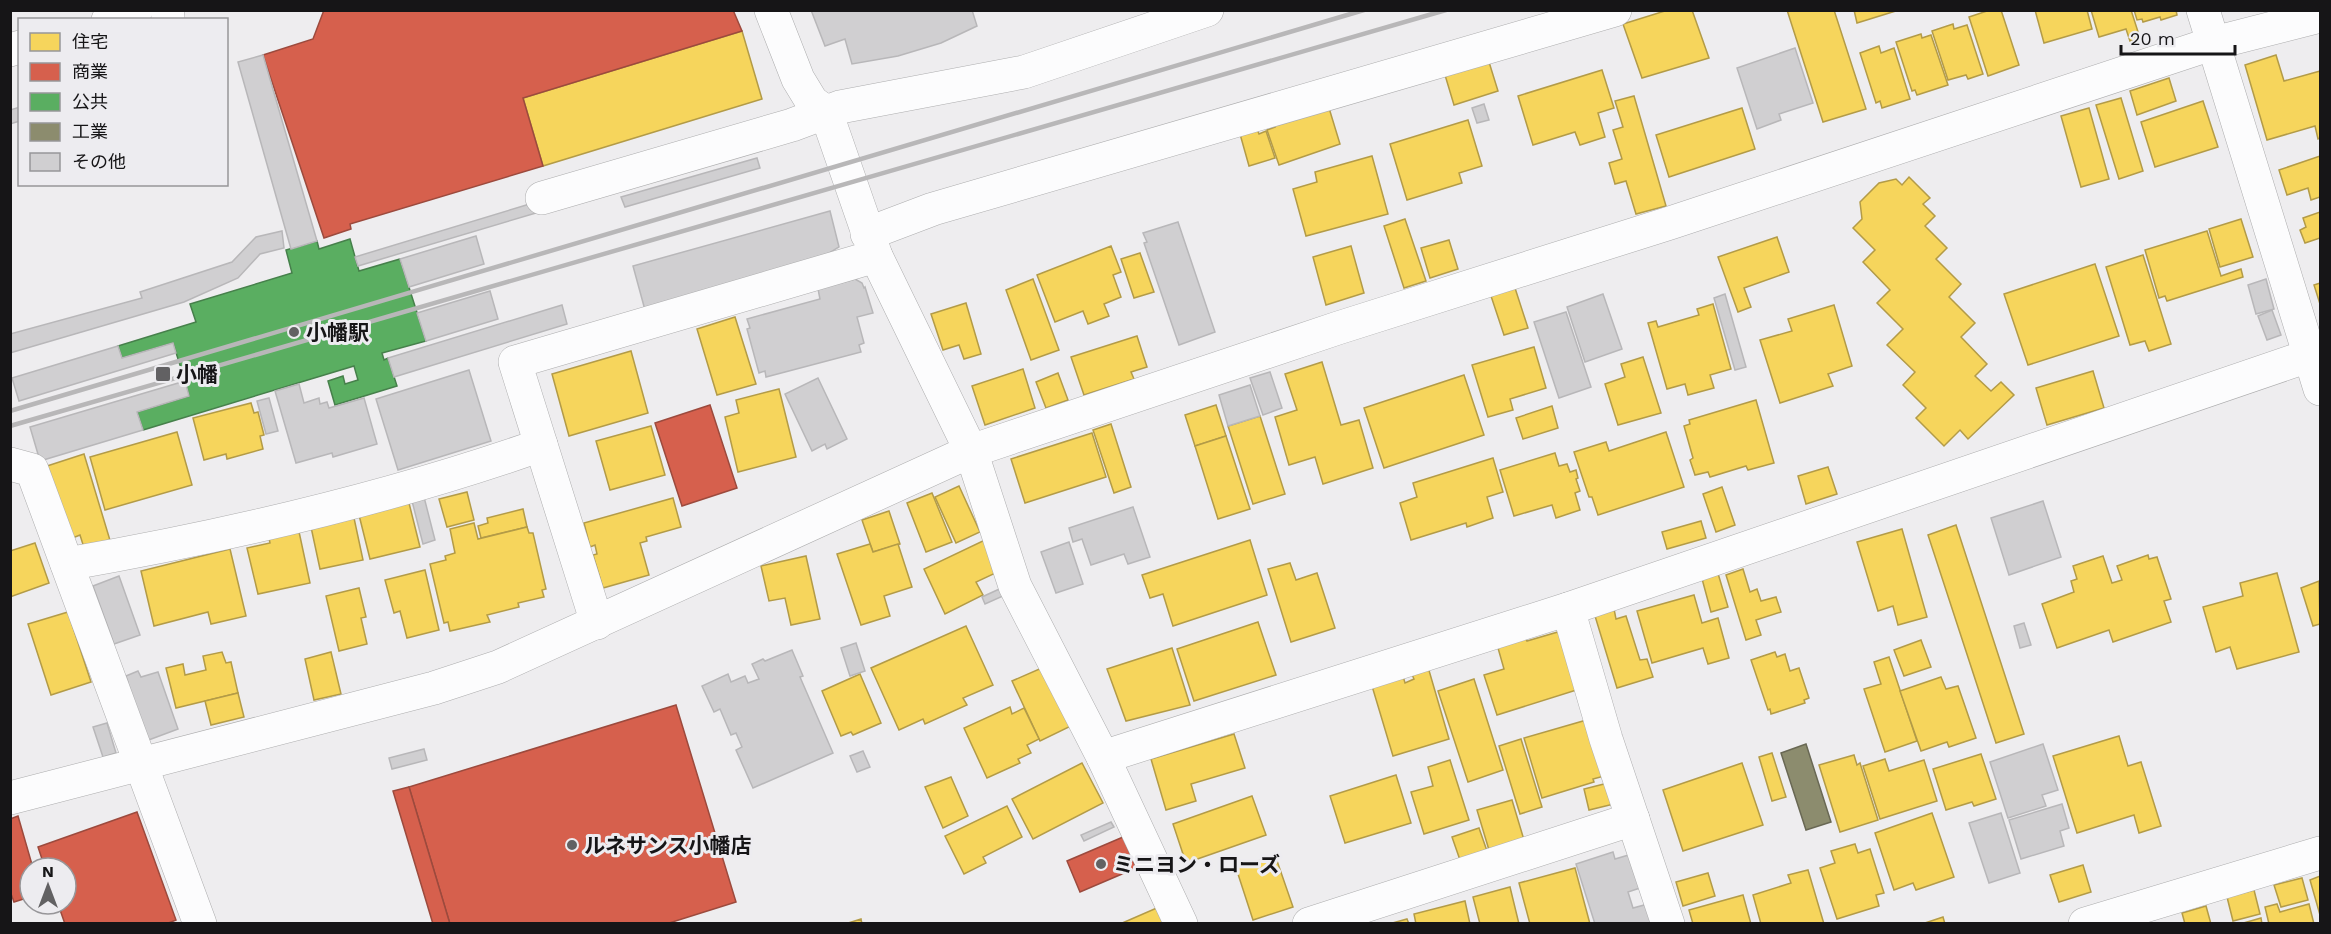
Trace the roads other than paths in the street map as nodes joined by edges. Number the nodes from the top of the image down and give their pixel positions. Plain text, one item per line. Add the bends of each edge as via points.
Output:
1 (136, 10) edge
2 (771, 10) edge
3 (1208, 10) edge
4 (1615, 10) edge
5 (2203, 10) edge
6 (2320, 16) edge
7 (114, 18) edge
8 (2214, 43) junction
9 (826, 112) junction
10 (542, 198) dead end
11 (871, 245) junction
12 (2315, 354) edge
13 (2320, 389) edge
14 (541, 445) junction
15 (971, 451) junction
16 (10, 464) edge
17 (68, 564) junction
18 (1568, 609) junction
19 (597, 622) junction
20 (1104, 757) junction
21 (142, 765) junction
22 (10, 798) edge
23 (1633, 819) junction
24 (2320, 853) edge
25 (200, 924) edge
26 (1181, 924) edge
27 (1309, 924) edge
28 (1668, 924) edge
29 (2085, 924) edge

1 - 7 street
2 - 9 street via 798,79 812,102
3 - 9 street via 1024,72
4 - 11 street via 933,209
5 - 8 street
6 - 8 street
8 - 12 street
8 - 15 street
9 - 10 street
9 - 11 street
11 - 14 street via 515,362
11 - 15 street
12 - 13 street
12 - 18 street
14 - 17 street via 467,471 282,521
14 - 19 street
15 - 19 street
15 - 20 street via 1015,586
16 - 17 street via 32,470
17 - 21 street
18 - 20 street
18 - 23 street
19 - 21 street via 498,667 445,684
20 - 26 street
21 - 22 street
21 - 25 street
23 - 27 street
23 - 28 street
24 - 29 street

